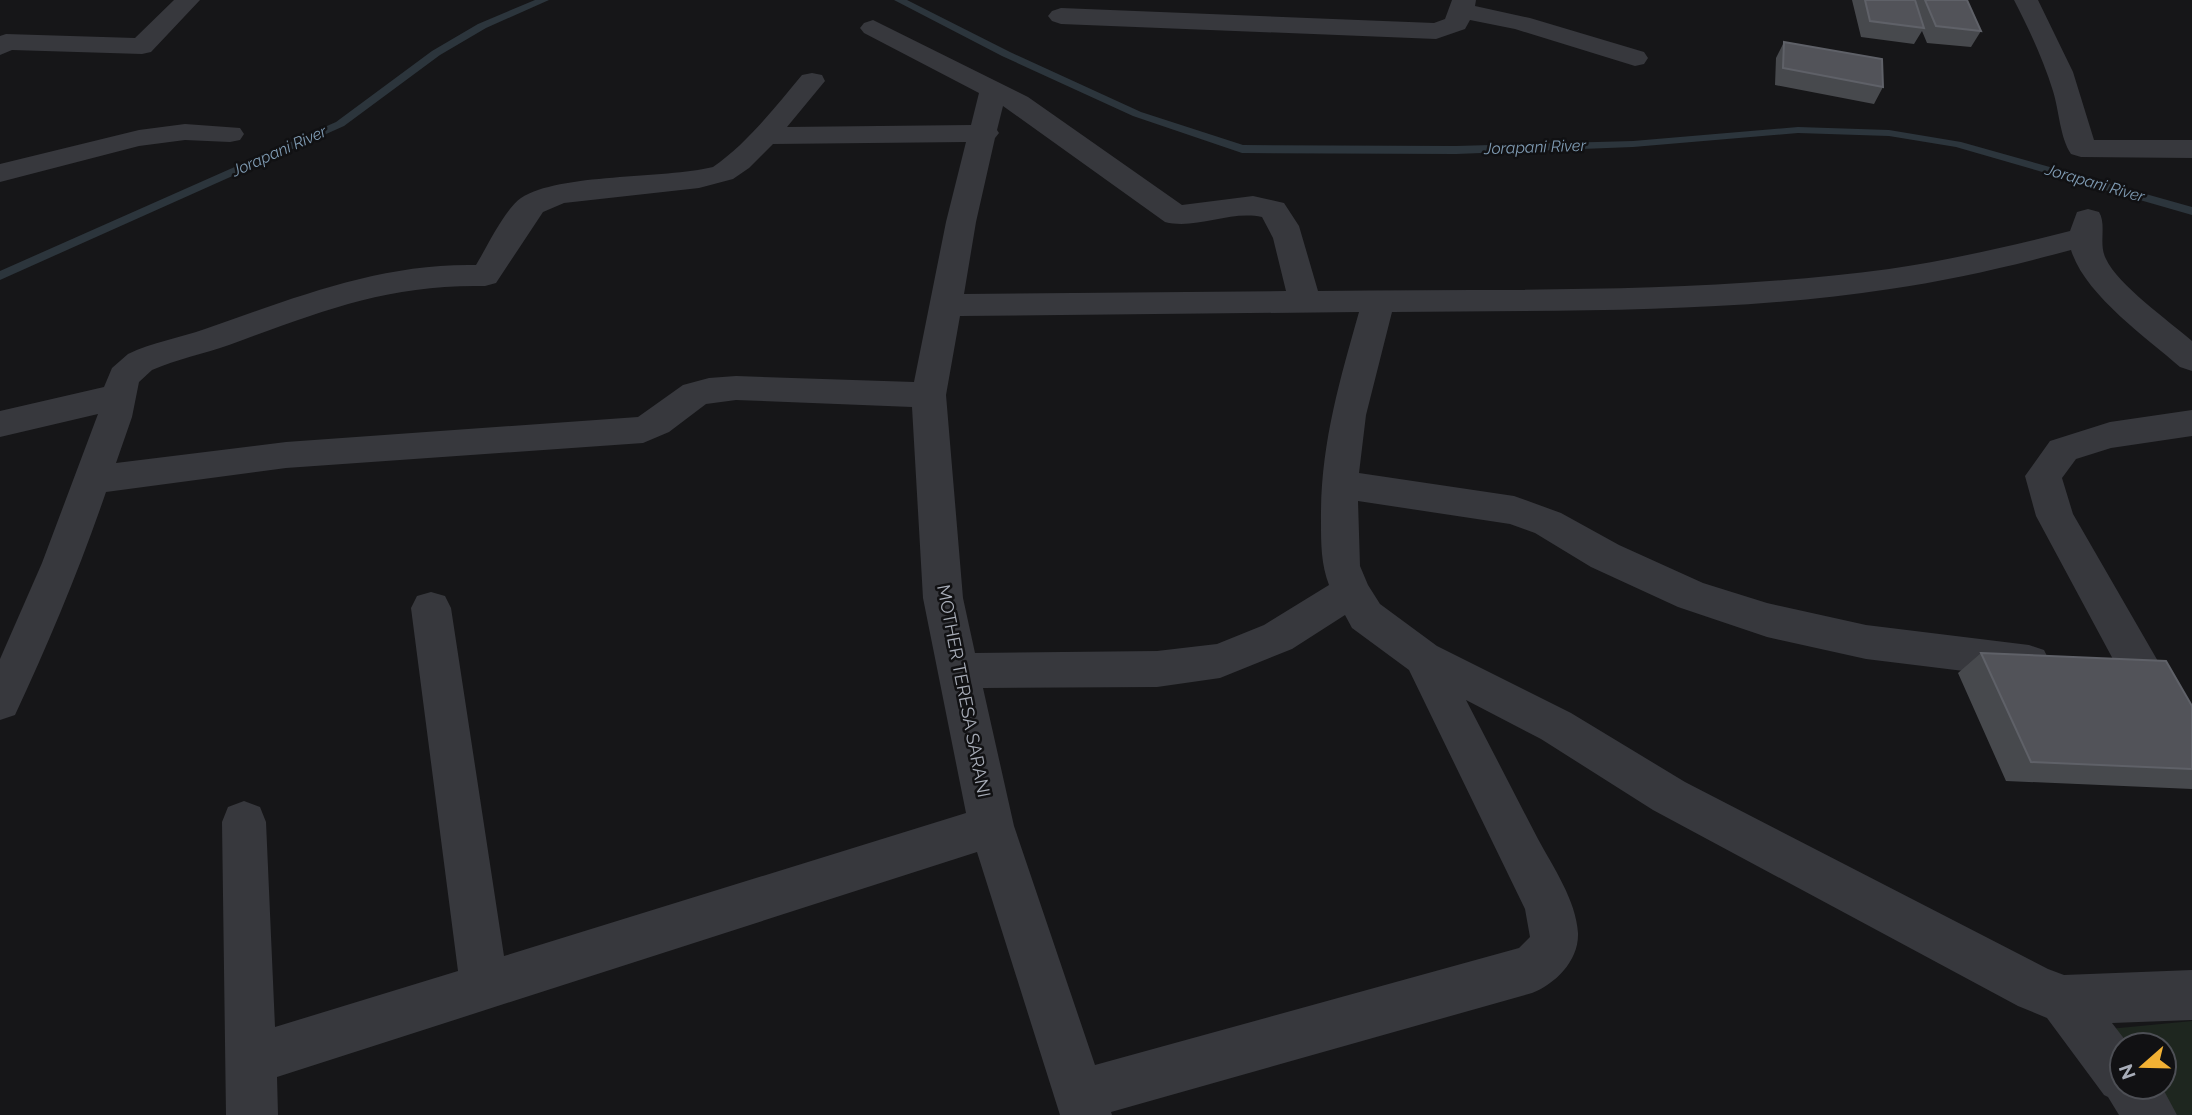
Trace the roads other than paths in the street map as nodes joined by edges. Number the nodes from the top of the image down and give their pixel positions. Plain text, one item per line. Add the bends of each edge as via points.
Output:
1 (188, 0) edge
2 (2026, 0) edge
3 (1462, 5) edge
4 (1061, 16) dead end
5 (873, 28) dead end
6 (0, 47) edge
7 (1635, 58) dead end
8 (812, 81) dead end
9 (993, 90) junction
10 (985, 132) junction
11 (230, 134) dead end
12 (765, 136) junction
13 (2192, 149) edge
14 (0, 173) edge
15 (1379, 299) junction
16 (1305, 301) junction
17 (947, 305) junction
18 (2192, 359) edge
19 (929, 395) junction
20 (120, 396) junction
21 (2192, 423) edge
22 (0, 424) edge
23 (92, 480) junction
24 (1339, 484) junction
25 (1351, 591) junction
26 (431, 608) dead end
27 (1423, 658) junction
28 (2061, 666) edge
29 (957, 671) junction
30 (2102, 671) edge
31 (2144, 676) junction
32 (0, 702) edge
33 (2192, 743) edge
34 (244, 822) dead end
35 (991, 826) junction
36 (484, 986) junction
37 (2192, 995) edge
38 (2064, 1000) junction
39 (2108, 1058) edge
40 (251, 1060) junction
41 (1083, 1105) edge
42 (253, 1115) edge

1 - 6 street via 142,46 6,42
2 - 13 street via 2075,109 2081,148
3 - 4 street via 1456,24 1422,31
3 - 7 street
5 - 9 street
8 - 12 street
9 - 10 street, MOTHER TERESA SARANI
9 - 16 street via 1176,215 1250,206 1275,212 1284,225
10 - 12 street
10 - 17 street, MOTHER TERESA SARANI via 961,222
11 - 14 street via 185,132 139,138
12 - 20 street via 723,173 544,198 522,216 485,276 406,279 296,306 143,360 122,379
15 - 16 street
15 - 18 street via 1747,293 1890,279 2010,256 2086,228 2091,262
15 - 24 street via 1348,415
16 - 17 street
17 - 19 street, MOTHER TERESA SARANI
19 - 23 street via 706,390 684,399 664,420 643,430 286,455
19 - 29 street, MOTHER TERESA SARANI via 943,597
20 - 22 street
20 - 23 street
21 - 31 street via 2110,435 2063,450 2043,476 2055,516
23 - 32 street via 33,635
24 - 25 street via 1338,550
24 - 28 street via 1514,510 1692,596 1767,620 1866,642
25 - 27 street via 1366,616
25 - 29 street via 1278,637 1220,660 1157,669
26 - 36 street
27 - 38 street via 1556,726 1669,796 2035,989
27 - 41 street via 1547,904 1556,934 1550,953 1532,970
29 - 35 street, MOTHER TERESA SARANI
30 - 31 street
31 - 33 street
34 - 40 street
35 - 36 street
35 - 41 street, MOTHER TERESA SARANI
36 - 40 street
37 - 38 street
38 - 39 street
40 - 42 street

